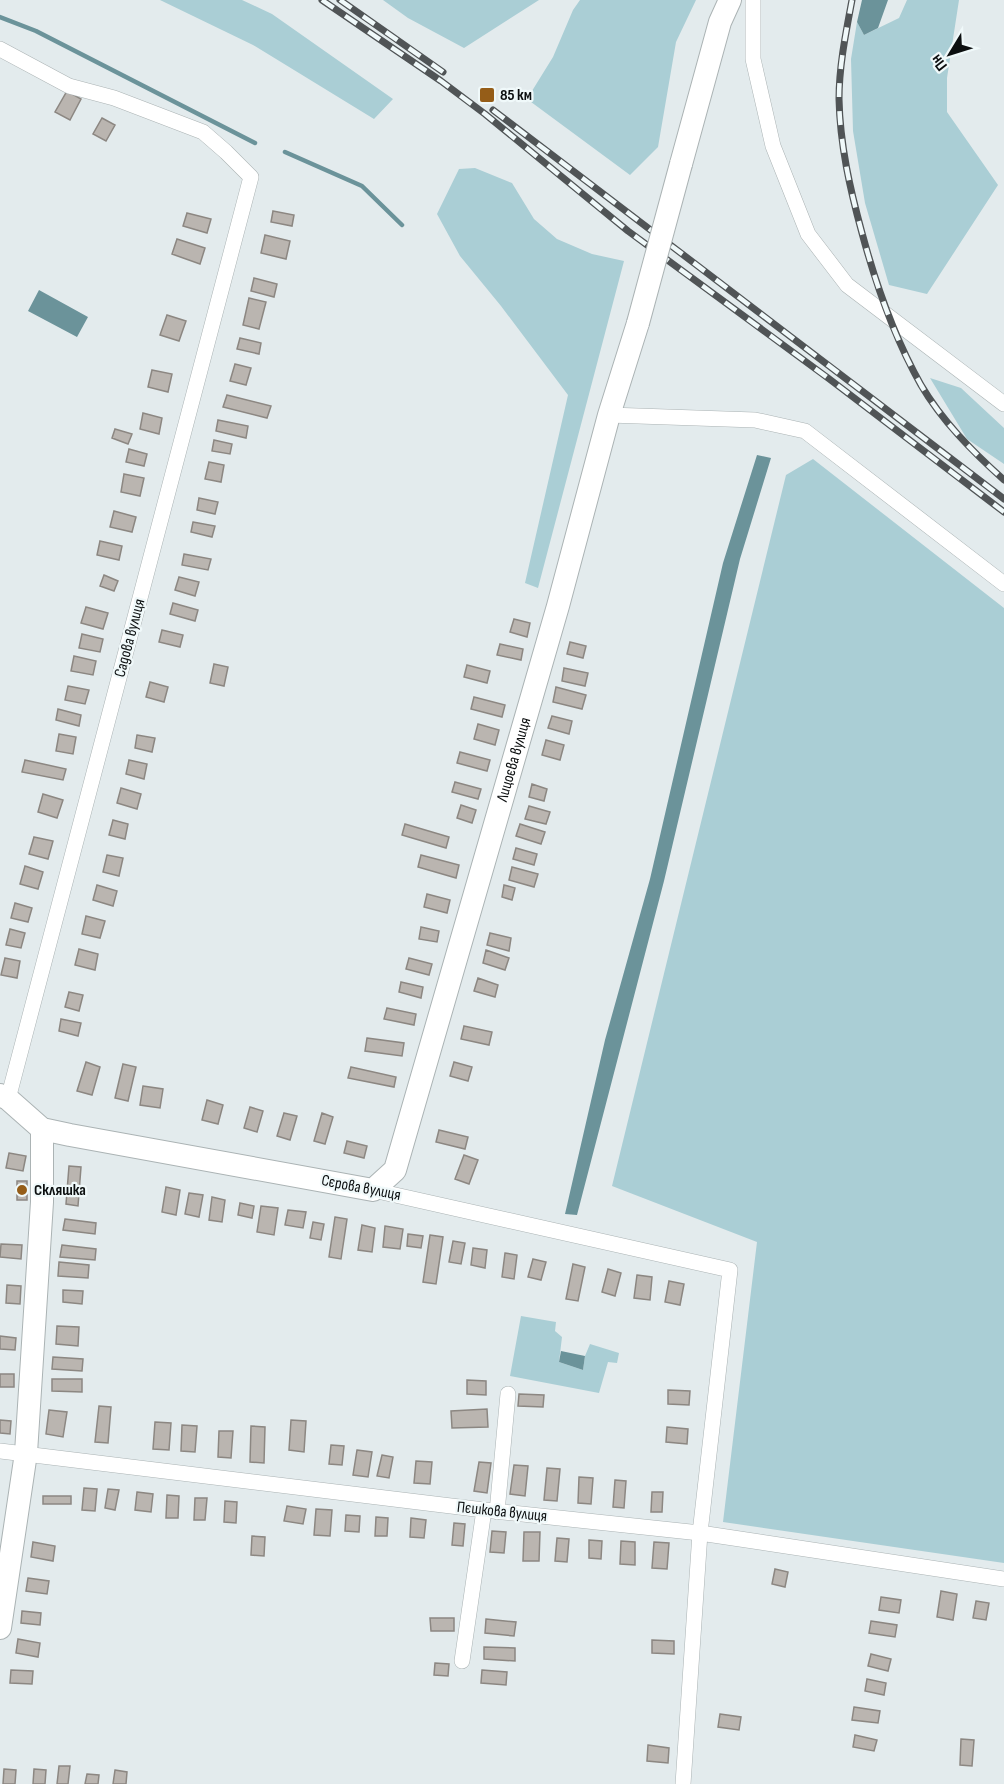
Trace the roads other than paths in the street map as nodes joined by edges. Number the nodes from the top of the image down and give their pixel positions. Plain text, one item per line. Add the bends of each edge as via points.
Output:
1 (730, 0) edge
2 (753, 0) edge
3 (0, 49) edge
4 (1004, 404) edge
5 (609, 415) junction
6 (1004, 584) edge
7 (4, 1097) edge
8 (42, 1129) junction
9 (373, 1190) junction
10 (508, 1394) dead end
11 (0, 1451) edge
12 (26, 1453) junction
13 (490, 1511) junction
14 (700, 1533) junction
15 (1004, 1579) edge
16 (0, 1628) edge
17 (462, 1661) dead end
18 (683, 1784) edge

1 - 5 street, Лицоєва вулиця, bridge via 720,22
2 - 4 street via 753,59 773,146 808,234 847,285
3 - 7 street, Садова вулиця via 69,86 114,98 203,132 251,177
5 - 6 street via 755,420 805,430
5 - 9 street, Лицоєва вулиця via 558,606 395,1170
7 - 8 street
8 - 9 street, Сєрова вулиця
8 - 12 street via 42,1202
9 - 14 street, Сєрова вулиця via 730,1270
10 - 13 street
11 - 12 street, Пєшкова вулиця
12 - 13 street, Пєшкова вулиця
12 - 16 street
13 - 14 street, Пєшкова вулиця
13 - 17 street
14 - 15 street, Пєшкова вулиця
14 - 18 street

